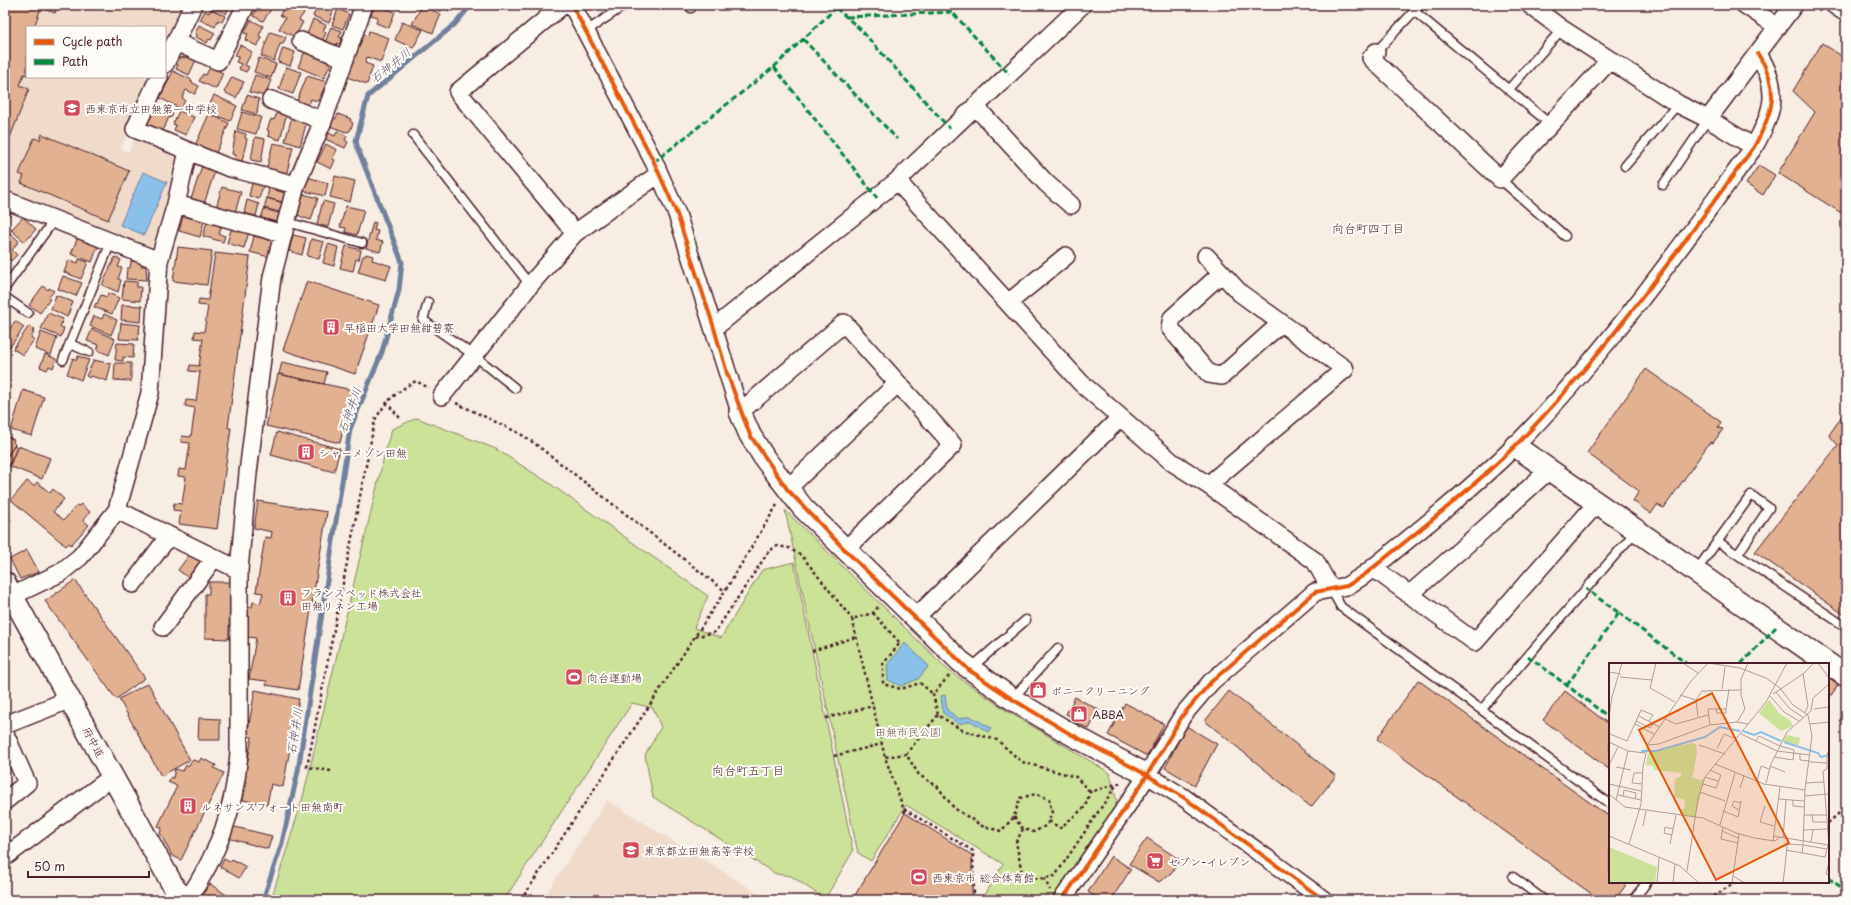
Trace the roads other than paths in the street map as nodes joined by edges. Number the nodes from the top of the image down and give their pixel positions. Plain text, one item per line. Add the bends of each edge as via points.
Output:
1 (193, 5) edge
2 (246, 5) edge
3 (563, 5) edge
4 (572, 5) edge
5 (625, 5) edge
6 (1082, 5) edge
7 (1530, 5) edge
8 (1745, 5) edge
9 (1794, 5) edge
10 (1834, 5) edge
11 (360, 6) edge
12 (1417, 8) edge
13 (1846, 13) edge
14 (1778, 27) junction
15 (1562, 29) junction
16 (585, 32) junction
17 (301, 41) dead end
18 (176, 42) junction
19 (1376, 52) joint
20 (1758, 54) junction
21 (345, 59) junction
22 (1610, 60) junction
23 (166, 62) edge
24 (159, 78) edge
25 (1509, 89) junction
26 (271, 100) dead end
27 (1678, 104) junction
28 (975, 106) junction
29 (1708, 119) junction
30 (323, 121) junction
31 (1550, 124) junction
32 (413, 135) dead end
33 (1754, 147) junction
34 (188, 151) junction
35 (1625, 166) dead end
36 (659, 174) junction
37 (1500, 179) junction
38 (897, 181) junction
39 (296, 185) junction
40 (1662, 185) dead end
41 (5, 200) edge
42 (176, 204) junction
43 (1071, 205) dead end
44 (54, 220) junction
45 (285, 228) junction
46 (575, 233) junction
47 (1565, 236) dead end
48 (111, 242) junction
49 (362, 243) dead end
50 (1066, 256) dead end
51 (1206, 256) dead end
52 (159, 261) junction
53 (1222, 273) junction
54 (530, 284) junction
55 (5, 288) edge
56 (5, 297) edge
57 (428, 302) dead end
58 (1008, 304) junction
59 (28, 313) dead end
60 (1280, 324) junction
61 (714, 328) junction
62 (70, 344) junction
63 (89, 352) dead end
64 (475, 356) junction
65 (64, 360) dead end
66 (897, 384) junction
67 (515, 388) dead end
68 (442, 396) road end
69 (740, 412) junction
70 (1120, 418) junction
71 (1514, 446) junction
72 (1549, 470) junction
73 (1208, 485) junction
74 (787, 489) junction
75 (1597, 503) junction
76 (117, 510) junction
77 (1637, 530) junction
78 (169, 536) junction
79 (1717, 541) junction
80 (845, 550) junction
81 (1738, 554) junction
82 (214, 558) junction
83 (1373, 568) junction
84 (239, 570) junction
85 (1696, 571) junction
86 (133, 584) dead end
87 (1330, 588) junction
88 (9, 590) edge
89 (1409, 595) junction
90 (915, 618) junction
91 (1026, 620) dead end
92 (163, 627) dead end
93 (1846, 627) edge
94 (1058, 648) dead end
95 (1827, 663) edge
96 (1829, 664) edge
97 (965, 666) junction
98 (1846, 676) edge
99 (71, 699) junction
100 (1012, 699) junction
101 (1482, 708) junction
102 (5, 725) edge
103 (5, 734) edge
104 (113, 776) junction
105 (1138, 778) junction
106 (5, 801) edge
107 (1609, 803) edge
108 (5, 857) edge
109 (1513, 877) dead end
110 (1646, 883) edge
111 (186, 900) edge
112 (1062, 900) edge
113 (1324, 900) edge
114 (1544, 900) edge
115 (1633, 900) edge

1 - 18 street
2 - 18 street via 218,61
3 - 46 street via 458,92
4 - 16 street
5 - 16 lane
6 - 28 street
7 - 15 street
8 - 14 street
9 - 14 street
10 - 13 street
11 - 21 street
12 - 19 lane
12 - 25 lane
14 - 20 street
15 - 22 street
15 - 25 lane
16 - 36 street
17 - 21 street
18 - 23 street
19 - 37 street via 1371,58
20 - 29 street
20 - 33 street via 1767,69 1773,96 1769,114
21 - 30 street
22 - 27 street
22 - 31 street
24 - 34 street via 135,129
25 - 31 lane
26 - 30 street
27 - 29 street
27 - 35 lane
28 - 38 street
28 - 43 street via 1046,183
29 - 33 street
29 - 40 lane
30 - 39 street
31 - 37 street
32 - 54 lane
33 - 71 street via 1605,346
34 - 39 street via 227,167
34 - 42 street
36 - 46 street
36 - 61 street via 677,214
37 - 47 lane
38 - 58 street
38 - 61 street
39 - 45 street
41 - 44 street
42 - 45 street
42 - 52 street
44 - 48 street
44 - 55 lane
45 - 49 lane
45 - 84 street via 272,277 253,474
46 - 54 street
48 - 52 street
48 - 62 lane
50 - 58 street
51 - 53 street
52 - 76 street via 150,393
53 - 60 street via 1240,293
53 - 60 street via 1172,318 1170,328 1209,374 1222,376
54 - 64 street
56 - 59 lane
57 - 64 lane via 424,320
58 - 70 street via 1081,383
60 - 73 street via 1345,369
61 - 69 street
62 - 63 lane
62 - 65 lane
64 - 67 lane
64 - 68 street
66 - 69 street via 844,323
66 - 74 street
66 - 80 street via 953,445
69 - 74 street via 750,435
70 - 73 street via 1172,462
70 - 90 street
71 - 72 street
71 - 83 street
72 - 75 street
72 - 89 street
73 - 87 street via 1315,561
74 - 80 street
75 - 77 street
75 - 89 street via 1475,642
76 - 78 street
76 - 88 street via 80,557 65,569
77 - 85 street
77 - 101 lane
78 - 82 street
78 - 86 street
79 - 81 lane
79 - 81 lane via 1750,495 1769,508
79 - 85 lane
80 - 90 street
81 - 93 lane
82 - 84 street
82 - 92 street
83 - 87 street via 1347,586
83 - 89 street
84 - 111 street via 238,778 218,847 204,875
85 - 95 street
87 - 101 lane via 1341,607
87 - 105 street via 1315,592 1211,682 1183,715
88 - 99 street, 府中道
90 - 97 street
91 - 97 lane
94 - 100 lane
96 - 98 street
97 - 100 street
99 - 102 street
99 - 104 street, 府中道
100 - 105 street
101 - 107 lane
103 - 106 street via 27,783
104 - 108 street
104 - 111 street, 府中道 via 175,889
105 - 112 street
105 - 113 street via 1183,797
109 - 114 lane
110 - 115 lane

